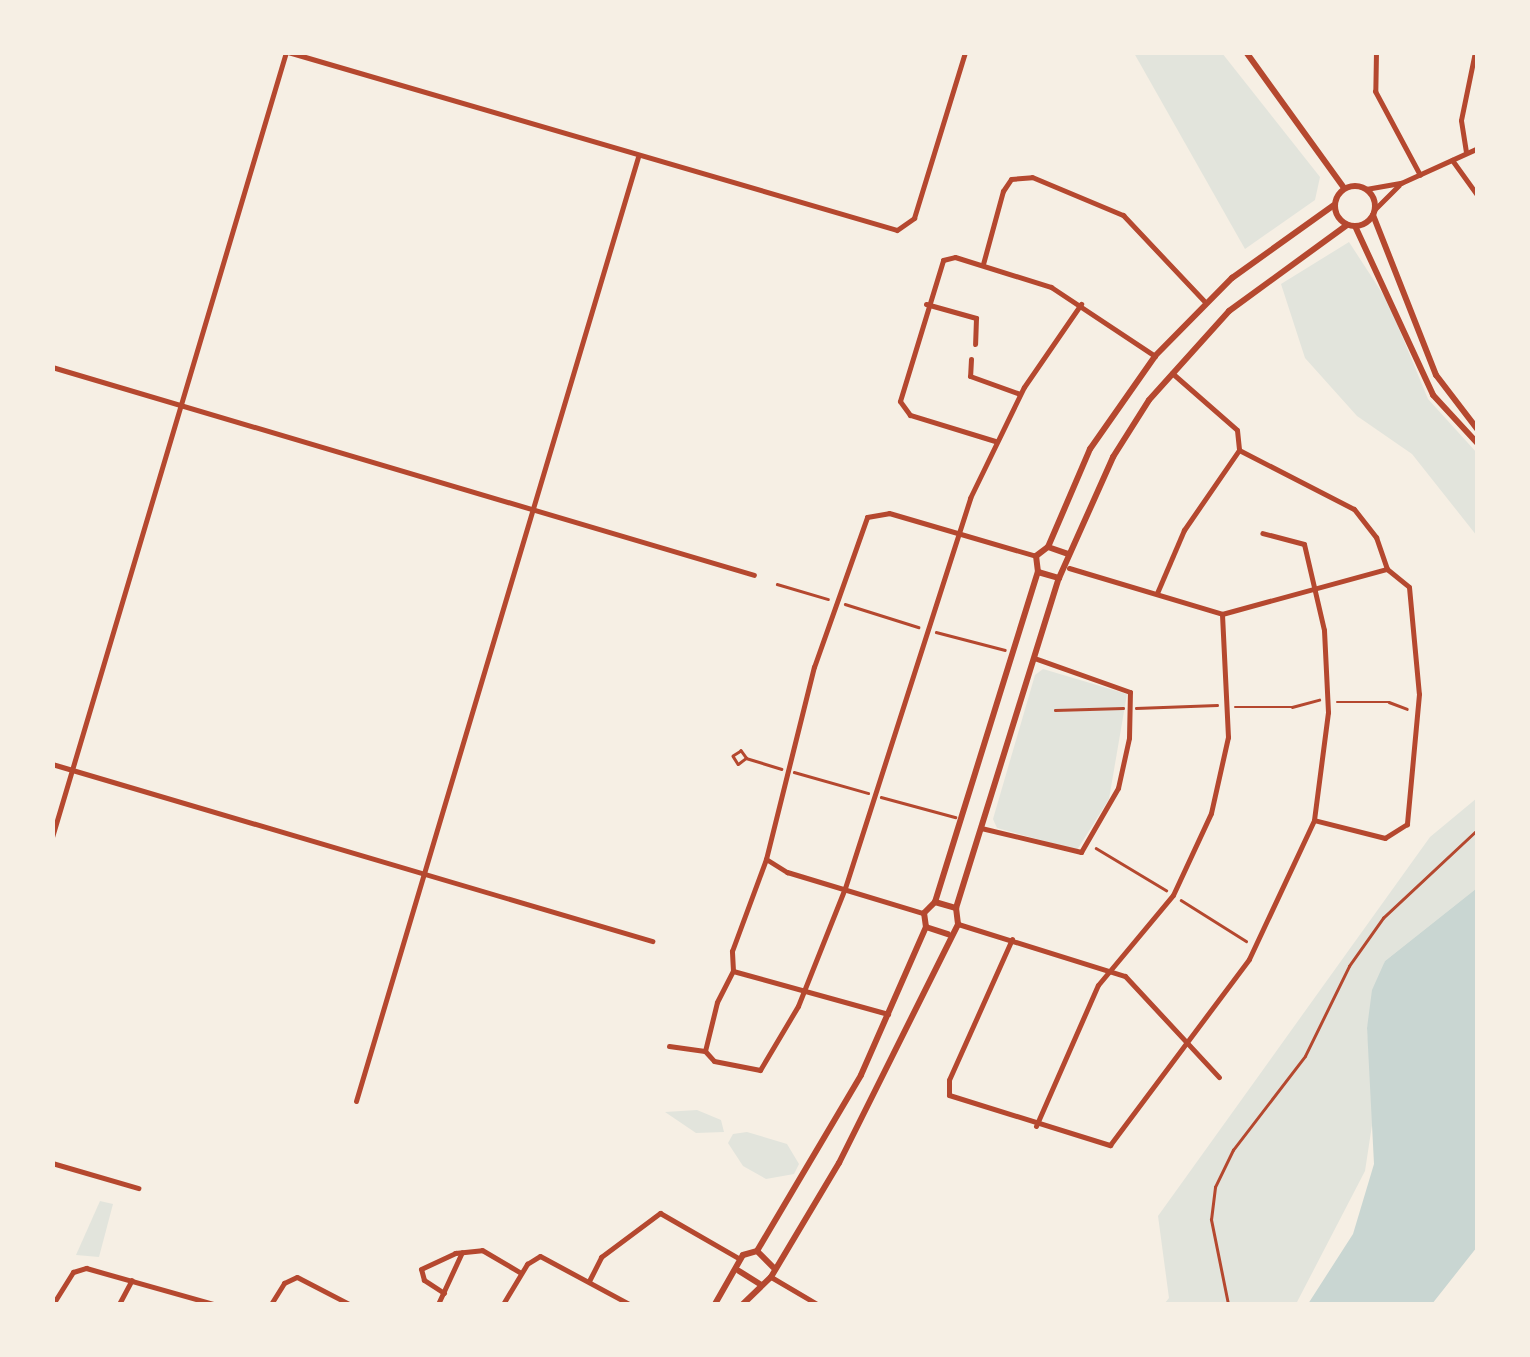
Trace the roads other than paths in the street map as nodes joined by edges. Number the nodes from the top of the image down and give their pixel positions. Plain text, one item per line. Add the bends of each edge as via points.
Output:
1 (287, 52) edge
2 (965, 52) edge
3 (1078, 52) edge
4 (1102, 52) edge
5 (1246, 52) edge
6 (1376, 52) edge
7 (1475, 52) edge
8 (1478, 148) edge
9 (1466, 153) junction
10 (638, 157) junction
11 (1452, 160) junction
12 (1420, 175) junction
13 (1402, 183) junction
14 (1344, 188) junction
15 (1366, 189) junction
16 (1478, 196) edge
17 (1334, 205) junction
18 (1374, 212) junction
19 (1478, 214) edge
20 (1351, 226) junction
21 (983, 264) junction
22 (1478, 266) edge
23 (1205, 302) junction
24 (926, 304) junction
25 (1082, 304) junction
26 (975, 344) dead end
27 (1154, 356) junction
28 (970, 359) dead end
29 (52, 368) edge
30 (1172, 373) junction
31 (1020, 394) junction
32 (181, 404) junction
33 (1478, 430) edge
34 (994, 441) junction
35 (1478, 444) edge
36 (1239, 450) junction
37 (533, 508) junction
38 (957, 533) junction
39 (1262, 534) dead end
40 (1048, 547) junction
41 (1068, 554) junction
42 (1036, 556) junction
43 (1069, 568) junction
44 (1387, 570) junction
45 (1038, 572) junction
46 (754, 575) dead end
47 (1060, 578) junction
48 (1316, 590) junction
49 (1157, 593) junction
50 (1222, 614) junction
51 (1034, 658) junction
52 (52, 764) edge
53 (72, 770) junction
54 (1314, 820) junction
55 (982, 828) junction
56 (52, 837) edge
57 (766, 860) junction
58 (425, 875) junction
59 (845, 888) junction
60 (935, 902) junction
61 (956, 908) junction
62 (924, 913) junction
63 (958, 924) junction
64 (926, 926) junction
65 (948, 934) junction
66 (1012, 939) junction
67 (652, 941) dead end
68 (1112, 969) junction
69 (732, 972) junction
70 (804, 990) junction
71 (889, 1014) junction
72 (1186, 1037) junction
73 (669, 1046) dead end
74 (706, 1051) junction
75 (1220, 1077) dead end
76 (356, 1101) dead end
77 (1036, 1126) junction
78 (52, 1163) edge
79 (138, 1188) dead end
80 (757, 1251) junction
81 (462, 1252) junction
82 (740, 1259) junction
83 (773, 1268) junction
84 (738, 1270) junction
85 (521, 1273) junction
86 (771, 1277) junction
87 (132, 1280) junction
88 (589, 1281) junction
89 (760, 1284) junction
90 (444, 1293) junction
91 (53, 1304) edge
92 (119, 1304) edge
93 (213, 1304) edge
94 (271, 1304) edge
95 (349, 1304) edge
96 (438, 1304) edge
97 (503, 1304) edge
98 (629, 1304) edge
99 (715, 1304) edge
100 (743, 1304) edge
101 (817, 1304) edge

1 - 10 street
1 - 32 street
2 - 10 street via 923,191 903,228 880,228
3 - 4 street
5 - 14 street
6 - 12 street via 1376,91
7 - 9 street via 1461,120
8 - 9 street
9 - 11 street
10 - 37 street
11 - 12 street
11 - 16 street
12 - 13 street
13 - 15 street
13 - 18 street
14 - 15 street
14 - 17 street
15 - 18 street
17 - 20 street
17 - 23 street
18 - 20 street
18 - 33 street via 1436,375
19 - 22 street
20 - 30 street via 1252,290
20 - 35 street via 1433,395
21 - 23 street via 1004,191 1012,179 1032,177 1123,216
21 - 24 street via 944,260
21 - 25 street
23 - 27 street
24 - 26 street via 976,318
24 - 34 street via 900,395 905,412
25 - 27 street
25 - 31 street
27 - 40 street via 1090,449
28 - 31 street via 970,376
29 - 32 street
30 - 36 street via 1237,430
30 - 41 street via 1113,456
31 - 34 street
32 - 37 street
32 - 53 street
34 - 38 street
36 - 44 street via 1348,504 1376,537
36 - 49 street via 1184,530
37 - 46 street
37 - 58 street
38 - 42 street
38 - 57 street via 872,514 814,667
38 - 59 street
39 - 48 street via 1304,544
40 - 41 street
40 - 42 street
41 - 43 street
42 - 45 street
43 - 47 street
43 - 49 street
44 - 48 street
44 - 54 street via 1406,579 1411,598 1419,710 1410,808 1399,834 1378,838
45 - 47 street
45 - 60 street
47 - 51 street
48 - 50 street
48 - 54 street via 1328,700
49 - 50 street
50 - 68 street via 1229,704 1224,762 1200,842 1154,923
51 - 55 street
51 - 55 street via 1126,688 1132,708 1118,788 1082,852
52 - 53 street
53 - 56 street
53 - 58 street
54 - 72 street via 1250,959
55 - 61 street
57 - 59 street
57 - 69 street via 735,940
58 - 67 street
58 - 76 street
59 - 62 street
59 - 70 street
60 - 61 street
60 - 62 street
61 - 63 street
62 - 64 street
63 - 65 street
63 - 66 street
64 - 65 street
64 - 71 street
65 - 83 street via 846,1151
66 - 68 street
66 - 77 street via 948,1088 961,1104
68 - 72 street
68 - 77 street via 1098,985
69 - 70 street
69 - 74 street
70 - 71 street
70 - 74 street via 760,1070 714,1061
71 - 80 street via 861,1076
72 - 75 street
72 - 77 street via 1110,1145
73 - 74 street
78 - 79 street
80 - 82 street
80 - 83 street
81 - 85 street via 482,1250
81 - 90 street
81 - 90 street via 421,1269 424,1280
82 - 84 street
82 - 88 street via 660,1213 601,1256
83 - 86 street
84 - 89 street
84 - 99 street
85 - 88 street via 540,1256
85 - 97 street
86 - 89 street
86 - 101 street
87 - 91 street via 76,1270
87 - 92 street
87 - 93 street
88 - 98 street
89 - 100 street
90 - 96 street
94 - 95 street via 293,1278

